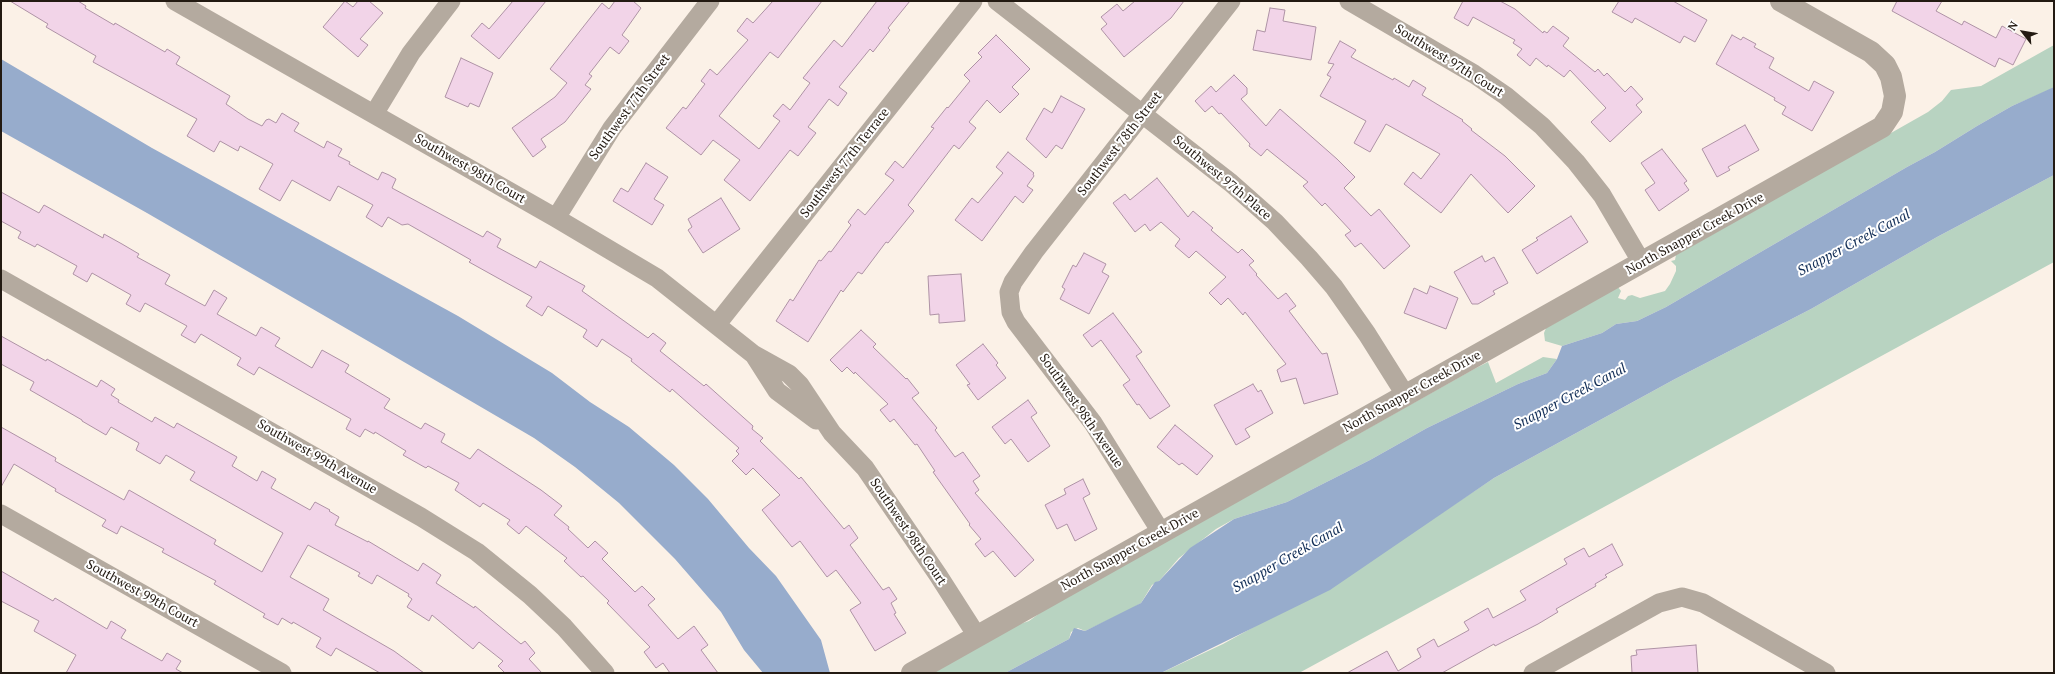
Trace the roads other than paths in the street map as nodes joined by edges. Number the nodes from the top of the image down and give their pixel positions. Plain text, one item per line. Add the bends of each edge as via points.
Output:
1 (175, 1) edge
2 (451, 1) edge
3 (710, 1) edge
4 (973, 1) edge
5 (997, 1) edge
6 (1231, 1) edge
7 (1349, 1) edge
8 (1781, 1) edge
9 (197, 6) edge
10 (374, 114) junction
11 (1144, 114) junction
12 (556, 218) junction
13 (1642, 263) junction
14 (1, 279) edge
15 (1011, 287) joint
16 (717, 324) junction
17 (1406, 396) junction
18 (1, 514) edge
19 (1162, 532) junction
20 (977, 636) junction
21 (282, 673) edge
22 (605, 673) edge
23 (912, 673) edge
24 (1533, 673) edge
25 (1826, 673) edge

1 - 9 street, Southwest 98th Court
2 - 10 street via 411,53
3 - 12 street, Southwest 77th Street via 636,94
4 - 16 street, Southwest 77th Terrace
5 - 11 street, Southwest 97th Place
6 - 11 street, Southwest 78th Street
7 - 13 street, Southwest 97th Court via 1474,74 1542,126 1576,162 1602,195
8 - 13 street, North Snapper Creek Drive via 1877,56 1891,77 1895,96 1890,116 1875,132
9 - 10 street, Southwest 98th Court
10 - 12 street, Southwest 98th Court
11 - 15 street, Southwest 78th Street via 1034,252
11 - 17 street, Southwest 97th Place via 1232,183 1275,222 1309,258 1334,287
12 - 16 street, Southwest 98th Court via 657,278
13 - 17 street, North Snapper Creek Drive
14 - 22 street, Southwest 99th Avenue via 414,513 471,549 530,595 564,627
15 - 19 street, Southwest 98th Avenue via 1009,302 1016,322 1093,423
16 - 20 street, Southwest 98th Court via 753,354 795,379 832,433 865,468
17 - 19 street, North Snapper Creek Drive
18 - 21 street, Southwest 99th Court
19 - 20 street, North Snapper Creek Drive
20 - 23 street, North Snapper Creek Drive
24 - 25 street via 1653,606 1682,597 1703,603

